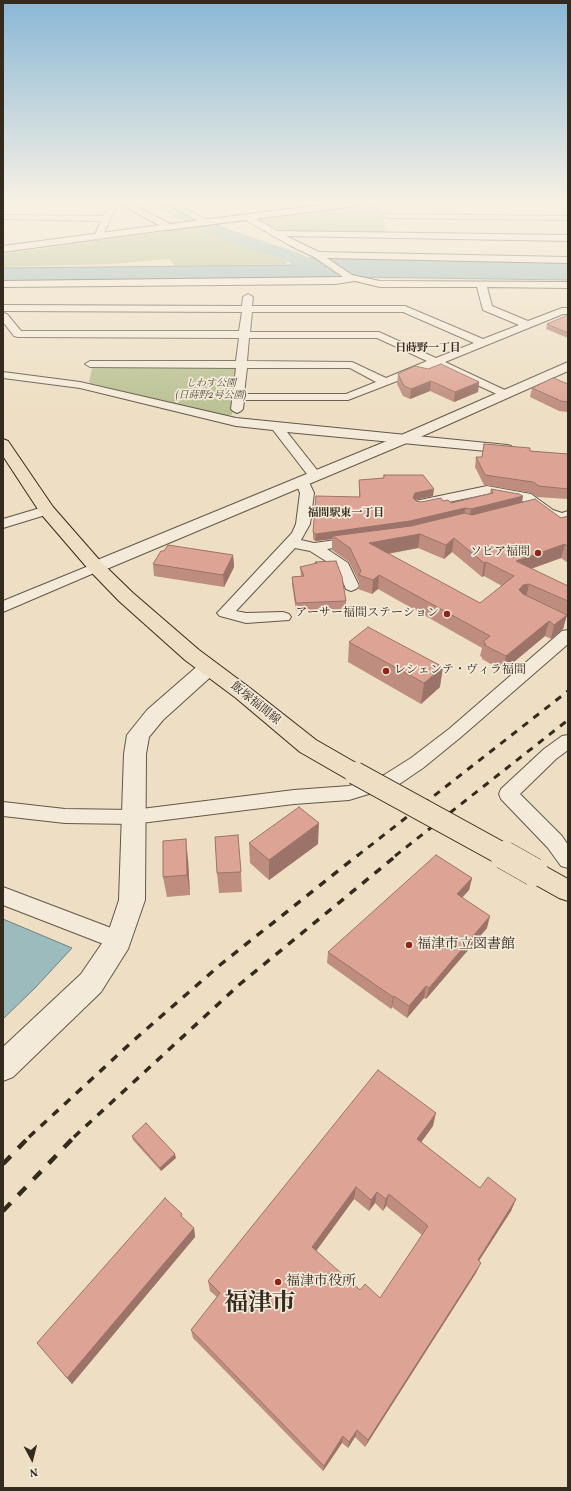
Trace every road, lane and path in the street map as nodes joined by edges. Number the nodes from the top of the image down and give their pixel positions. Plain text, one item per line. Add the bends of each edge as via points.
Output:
1 (343, 273) edge
2 (351, 278) junction
3 (250, 282) junction
4 (3, 284) edge
5 (481, 284) junction
6 (568, 286) edge
7 (3, 308) edge
8 (247, 309) junction
9 (568, 311) edge
10 (3, 316) edge
11 (528, 325) junction
12 (245, 335) junction
13 (484, 343) junction
14 (436, 362) junction
15 (241, 364) junction
16 (568, 366) edge
17 (86, 371) junction
18 (3, 375) edge
19 (385, 382) junction
20 (505, 394) junction
21 (238, 397) junction
22 (236, 422) junction
23 (277, 427) junction
24 (404, 439) junction
25 (3, 444) edge
26 (521, 450) edge
27 (309, 478) junction
28 (420, 504) edge
29 (537, 505) junction
30 (522, 509) edge
31 (47, 510) junction
32 (568, 515) edge
33 (3, 524) edge
34 (372, 538) edge
35 (292, 543) junction
36 (314, 547) junction
37 (96, 567) junction
38 (351, 586) dead end
39 (3, 607) edge
40 (283, 617) dead end
41 (566, 627) edge
42 (208, 668) junction
43 (568, 741) edge
44 (3, 809) edge
45 (133, 817) junction
46 (568, 860) edge
47 (568, 891) edge
48 (3, 896) edge
49 (119, 941) junction
50 (3, 1067) edge

1 - 2 street
2 - 3 street
2 - 5 street via 380,284
3 - 4 street via 170,287
3 - 8 street
5 - 6 street
5 - 11 street via 487,308
7 - 8 street
8 - 12 street
8 - 13 street via 405,309
9 - 11 street
10 - 12 street via 18,334 98,338
11 - 13 street
12 - 14 street via 379,335
12 - 15 street
13 - 14 street
14 - 19 street
14 - 20 street
15 - 17 street
15 - 19 street via 352,365
15 - 21 street
16 - 20 street
17 - 18 street
17 - 22 street
19 - 21 street via 348,397
20 - 24 street
21 - 22 street
22 - 23 street
23 - 24 street
23 - 27 street
24 - 26 street
24 - 27 street
25 - 31 main road, 飯塚福間線
27 - 35 street via 303,524
27 - 37 street
28 - 29 street via 487,490 526,497
29 - 30 street
29 - 32 street via 554,516
31 - 33 street
31 - 37 main road, 飯塚福間線
34 - 36 street
35 - 36 street
35 - 40 street via 226,613 246,618
36 - 38 street via 343,566
37 - 39 street
37 - 42 main road, 飯塚福間線 via 126,597
41 - 45 street via 455,733 391,780 349,793 294,797
42 - 45 street via 155,715 138,735
42 - 47 main road, 飯塚福間線, bridge via 244,693 308,746
43 - 46 street via 550,754 508,794 556,842
44 - 45 street via 65,816
45 - 49 street via 132,900
48 - 49 street
49 - 50 street via 91,983

